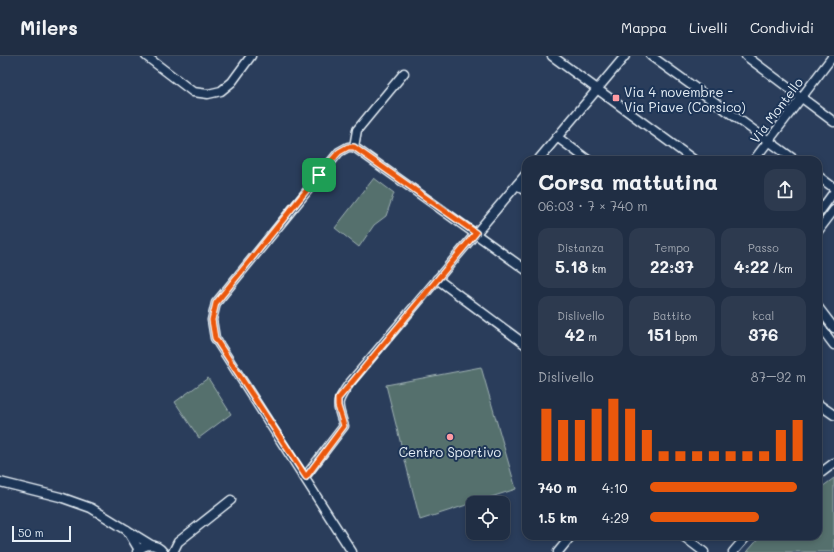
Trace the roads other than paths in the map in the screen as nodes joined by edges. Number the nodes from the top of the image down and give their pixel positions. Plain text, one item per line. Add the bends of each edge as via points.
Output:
1 (146, 56) edge
2 (251, 56) edge
3 (552, 56) edge
4 (625, 56) edge
5 (651, 56) edge
6 (746, 56) edge
7 (833, 56) edge
8 (404, 73) dead end
9 (597, 89) junction
10 (801, 98) junction
11 (834, 122) edge
12 (557, 137) junction
13 (768, 141) junction
14 (354, 147) junction
15 (541, 156) edge
16 (583, 156) edge
17 (689, 156) edge
18 (757, 156) edge
19 (789, 156) edge
20 (522, 179) edge
21 (822, 179) edge
22 (517, 185) junction
23 (522, 188) edge
24 (834, 188) edge
25 (834, 192) edge
26 (822, 208) edge
27 (834, 210) edge
28 (822, 226) edge
29 (476, 233) junction
30 (522, 267) edge
31 (437, 279) junction
32 (822, 312) edge
33 (834, 328) edge
34 (822, 329) edge
35 (522, 342) edge
36 (834, 345) edge
37 (822, 407) edge
38 (834, 415) edge
39 (834, 463) edge
40 (822, 472) edge
41 (306, 477) junction
42 (0, 482) edge
43 (231, 500) dead end
44 (126, 528) junction
45 (568, 540) edge
46 (688, 540) edge
47 (744, 540) edge
48 (151, 545) junction
49 (138, 551) edge
50 (163, 552) edge
51 (174, 552) edge
52 (352, 552) edge
53 (558, 552) edge
54 (704, 552) edge
55 (733, 552) edge

1 - 2 street via 193,92 208,94 220,91 232,82
3 - 9 street
4 - 9 street
5 - 13 street
6 - 10 street
7 - 10 street, Via Montello
8 - 14 street via 357,130
9 - 12 street
9 - 17 street
10 - 11 street
10 - 13 street, Via Montello
12 - 15 street
12 - 16 street
13 - 18 street, Via Montello
13 - 19 street
14 - 29 street
14 - 41 street via 339,152 216,303 212,320 215,338
20 - 22 street
21 - 24 street
22 - 23 street
22 - 29 street
25 - 26 street
27 - 28 street
29 - 30 street
29 - 31 street
31 - 35 street
31 - 41 street via 338,399 344,426
32 - 33 street
34 - 36 street
37 - 38 street
39 - 40 street
41 - 52 street
42 - 44 street via 60,497 91,508
43 - 51 street via 178,542
44 - 48 street
44 - 49 street
45 - 53 street
46 - 54 street
47 - 55 street
48 - 49 street via 146,545
48 - 50 street

